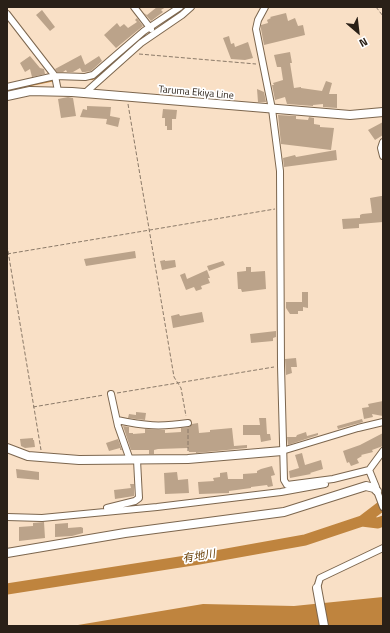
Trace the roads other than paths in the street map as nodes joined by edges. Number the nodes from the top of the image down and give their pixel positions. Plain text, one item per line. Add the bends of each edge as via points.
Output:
1 (134, 7) edge
2 (178, 7) edge
3 (191, 7) edge
4 (265, 7) edge
5 (7, 14) edge
6 (182, 15) junction
7 (150, 27) junction
8 (154, 34) junction
9 (55, 76) junction
10 (7, 87) edge
11 (58, 88) junction
12 (85, 93) junction
13 (7, 96) edge
14 (272, 109) junction
15 (383, 112) edge
16 (383, 142) edge
17 (383, 156) edge
18 (111, 394) road end
19 (117, 420) junction
20 (383, 422) edge
21 (188, 423) road end
22 (7, 448) edge
23 (282, 451) junction
24 (383, 451) edge
25 (380, 459) edge
26 (134, 460) junction
27 (369, 470) junction
28 (333, 479) junction
29 (376, 490) junction
30 (383, 507) edge
31 (104, 512) junction
32 (7, 517) edge
33 (383, 548) edge
34 (7, 553) edge
35 (316, 588) joint
36 (324, 626) edge

1 - 7 street
2 - 6 street
2 - 7 street
3 - 6 street
4 - 14 street via 256,30
5 - 9 street
6 - 8 street
7 - 8 street
7 - 9 street via 93,76
8 - 12 street
9 - 10 street
9 - 11 street
11 - 12 street, Taruma Ekiya Line
11 - 13 street, Taruma Ekiya Line
12 - 14 street, Taruma Ekiya Line
14 - 15 street, Taruma Ekiya Line via 350,115
14 - 23 street via 280,171
16 - 17 street
18 - 19 street
19 - 21 street via 145,426
19 - 26 street
20 - 23 street
22 - 26 street via 28,456 79,460
23 - 26 street via 188,459
23 - 28 street via 284,480 287,485
24 - 25 street
25 - 27 street
26 - 31 street via 139,498
27 - 28 street
27 - 29 street
28 - 31 street via 325,484 281,492
29 - 30 street
29 - 34 street via 366,486 278,513 125,533
31 - 32 street via 42,518
33 - 35 street via 320,578
35 - 36 street

